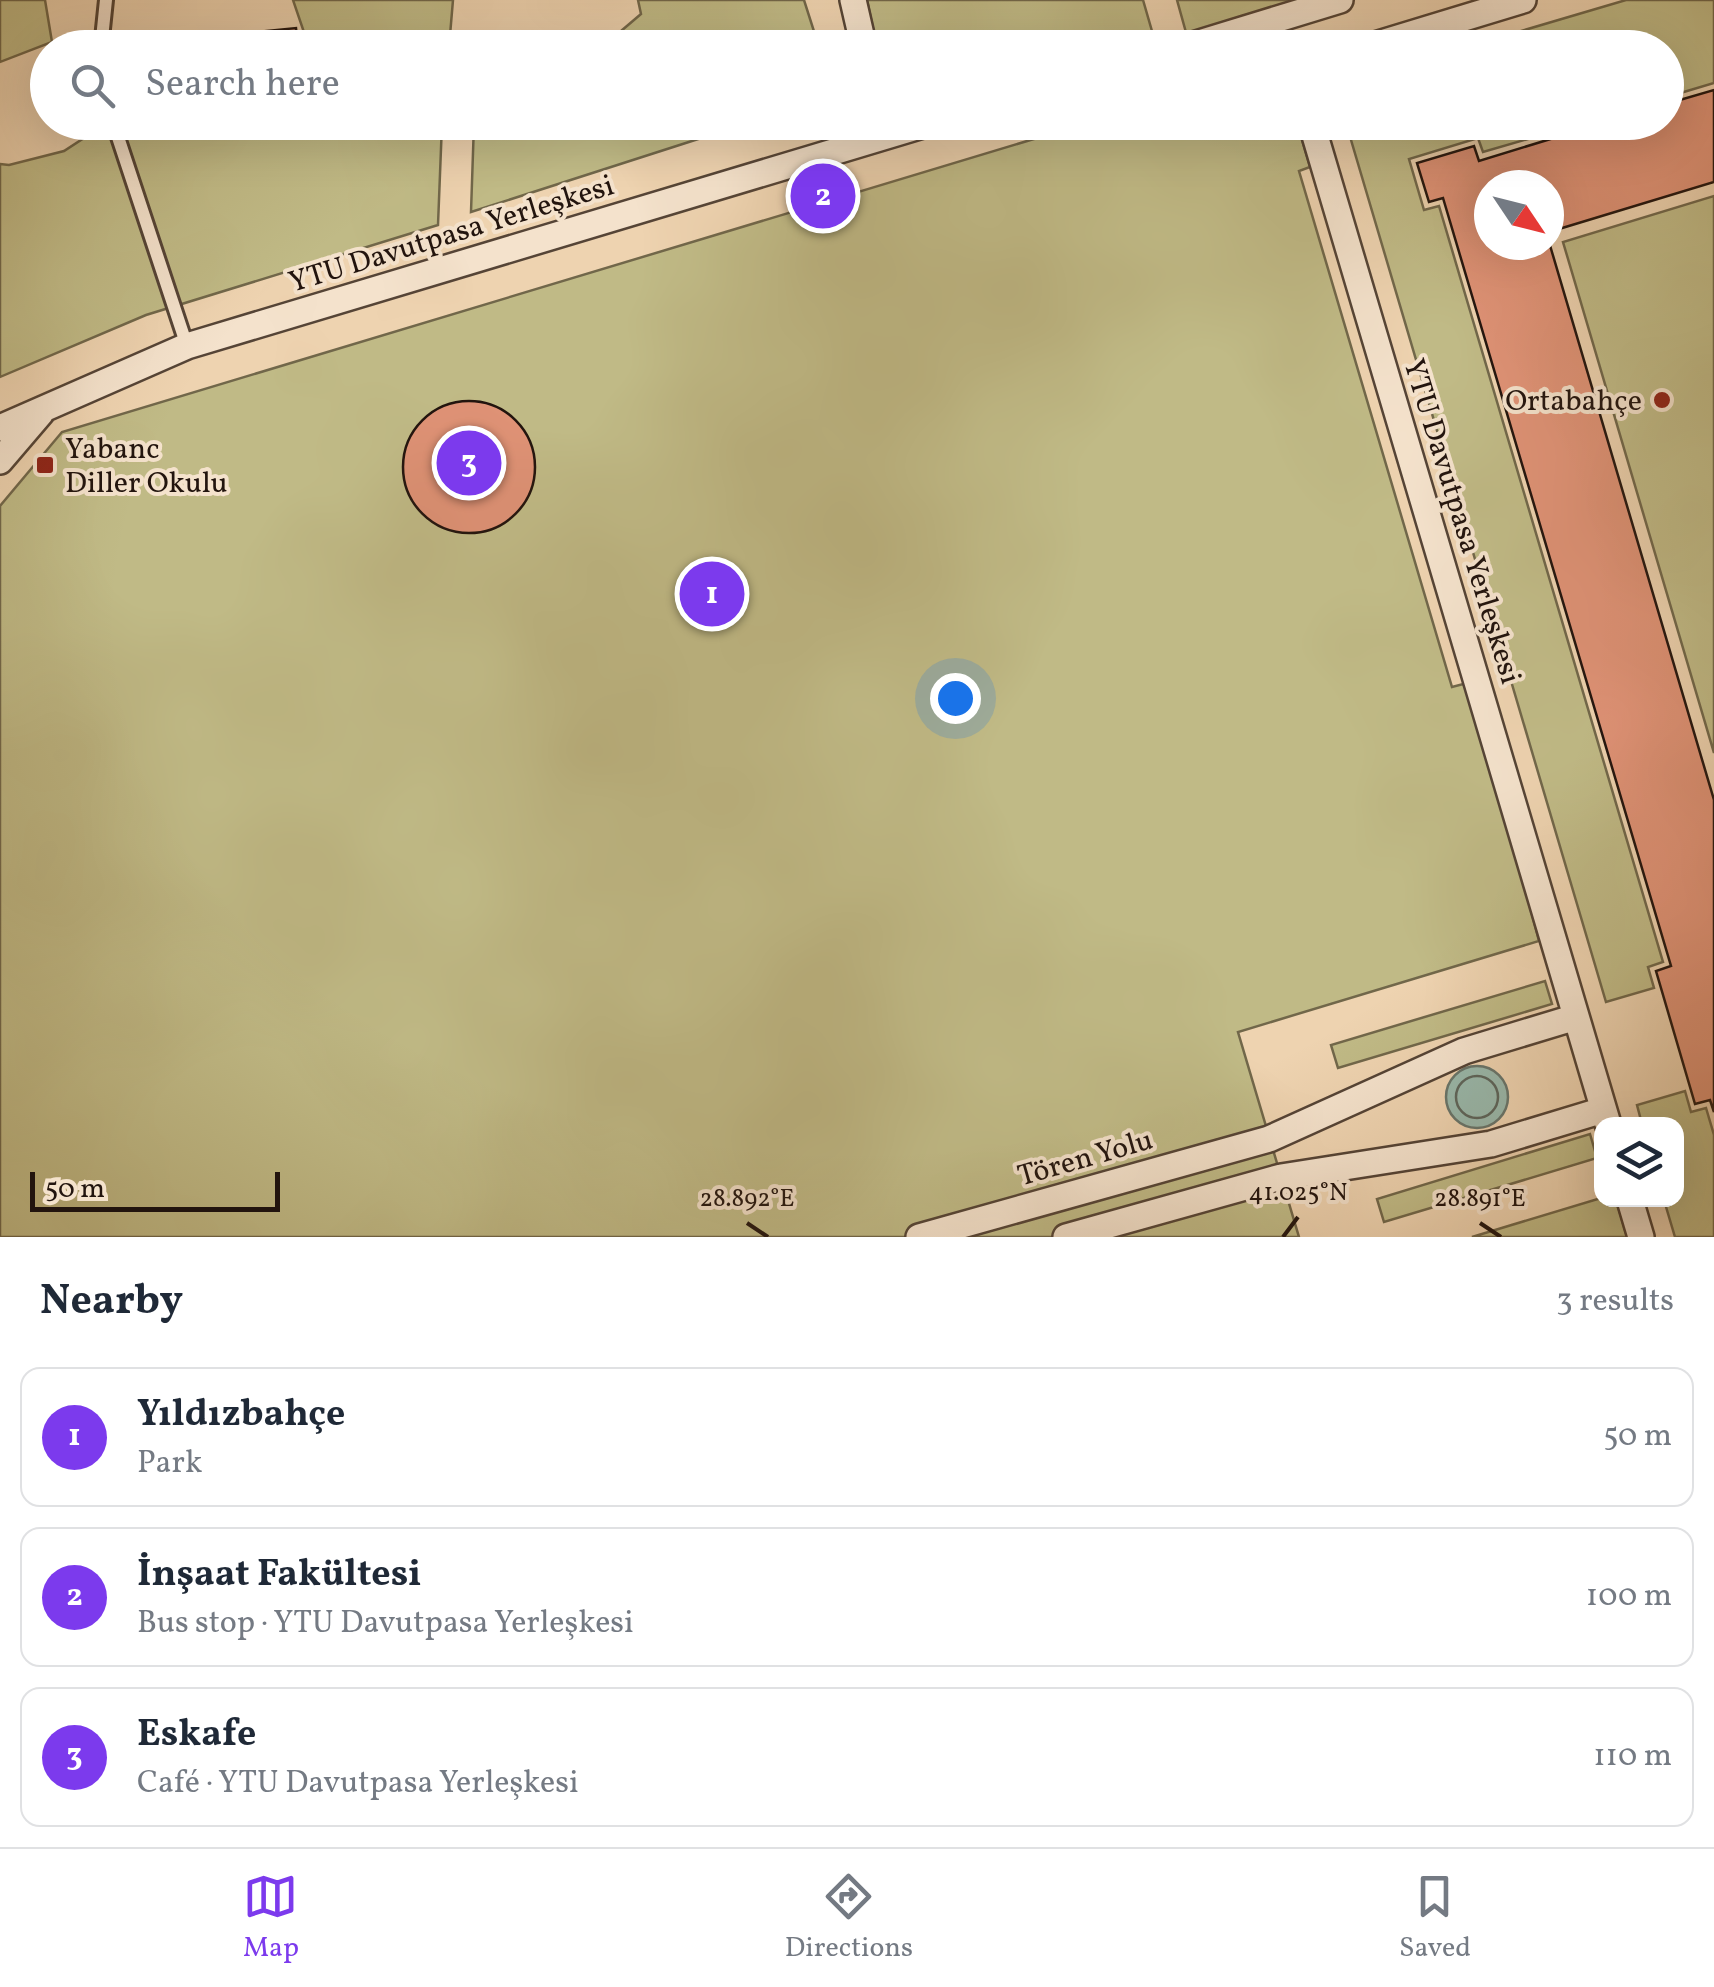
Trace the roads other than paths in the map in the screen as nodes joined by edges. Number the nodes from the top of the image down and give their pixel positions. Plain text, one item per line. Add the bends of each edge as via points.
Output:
1 (106, 0) edge
2 (853, 0) edge
3 (1340, 0) edge
4 (1524, 0) edge
5 (104, 30) edge
6 (860, 30) edge
7 (1241, 30) edge
8 (1425, 30) edge
9 (119, 140) edge
10 (849, 140) edge
11 (1316, 140) edge
12 (187, 346) junction
13 (44, 409) junction
14 (0, 428) edge
15 (0, 461) edge
16 (1576, 1017) junction
17 (1606, 1117) edge
18 (1594, 1120) edge
19 (1632, 1207) edge
20 (918, 1237) edge
21 (1066, 1237) edge
22 (1641, 1237) edge

1 - 5 lane
2 - 6 street
3 - 7 street
4 - 8 street
9 - 12 lane
10 - 12 street, YTU Davutpasa Yerleşkesi
11 - 16 street, YTU Davutpasa Yerleşkesi
12 - 13 street, YTU Davutpasa Yerleşkesi
13 - 14 street, YTU Davutpasa Yerleşkesi
13 - 15 street, YTU Davutpasa Yerleşkesi
16 - 17 street, YTU Davutpasa Yerleşkesi
16 - 20 street, Tören Yolu via 1464,1051 1270,1139
18 - 21 street via 1491,1144 1281,1177
19 - 22 street

